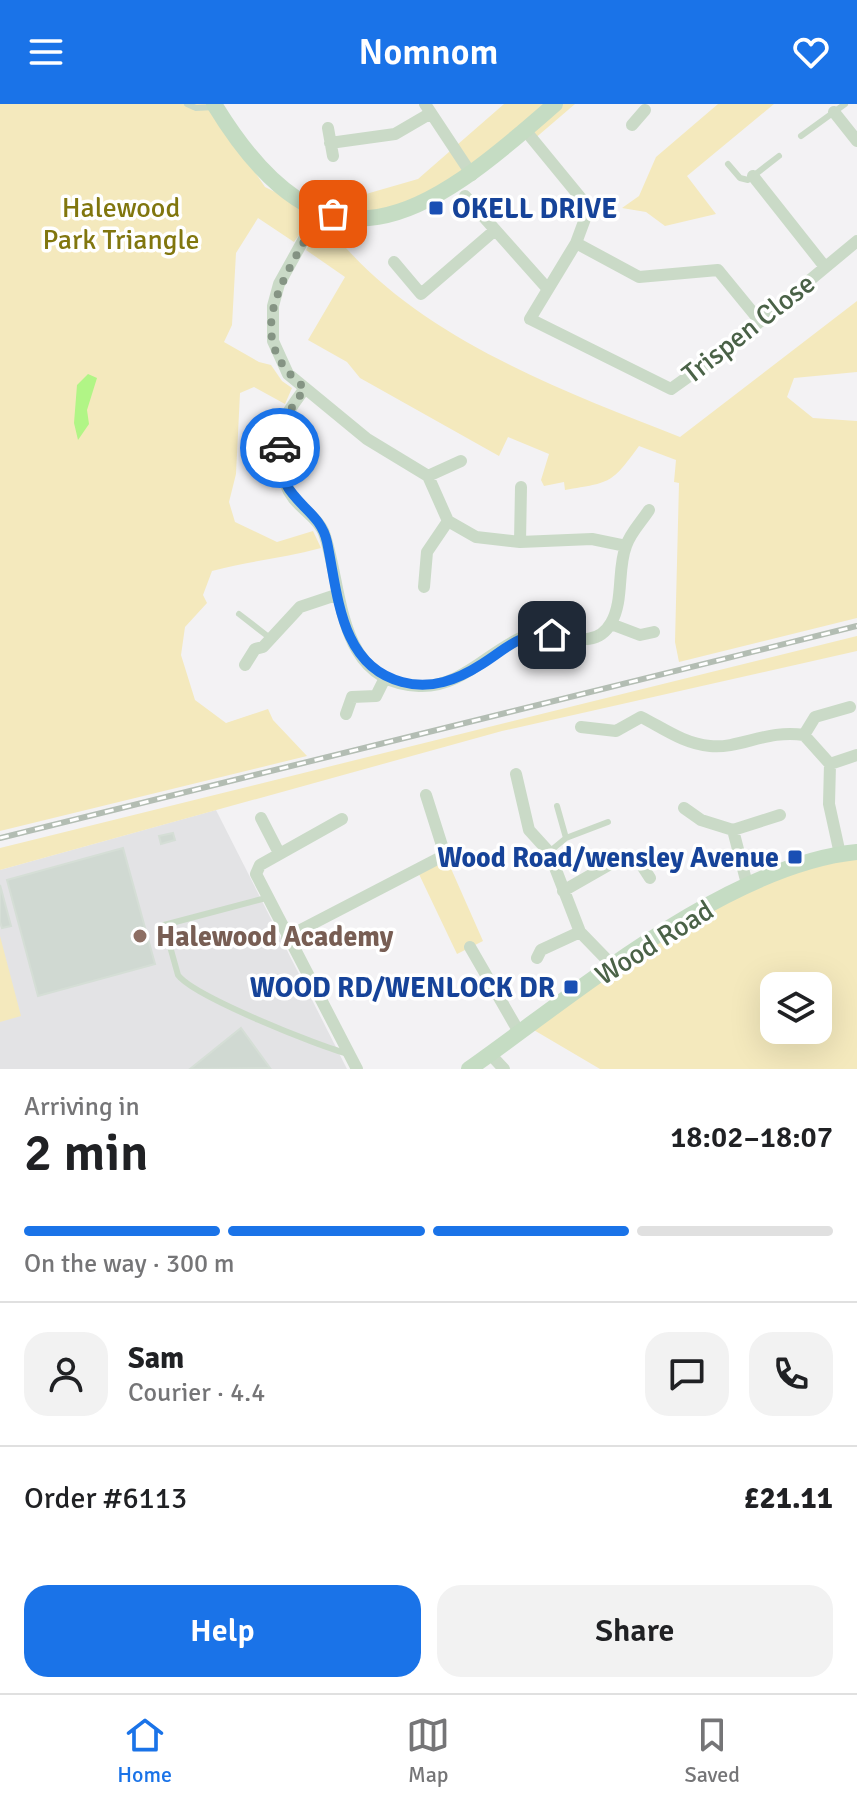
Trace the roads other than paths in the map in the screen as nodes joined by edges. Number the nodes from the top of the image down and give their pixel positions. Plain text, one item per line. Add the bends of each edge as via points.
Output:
1 (187, 104) edge
2 (555, 104) edge
3 (214, 105) edge
4 (645, 106) edge
5 (428, 108) edge
6 (840, 108) edge
7 (632, 125) dead end
8 (328, 128) dead end
9 (525, 130) junction
10 (801, 136) dead end
11 (857, 141) edge
12 (330, 143) junction
13 (333, 156) dead end
14 (779, 156) dead end
15 (728, 164) dead end
16 (472, 175) junction
17 (753, 176) junction
18 (465, 196) dead end
19 (320, 210) junction
20 (494, 231) junction
21 (857, 241) edge
22 (576, 243) junction
23 (394, 262) dead end
24 (825, 267) junction
25 (546, 287) junction
26 (759, 320) junction
27 (305, 388) junction
28 (461, 461) dead end
29 (428, 476) junction
30 (521, 487) dead end
31 (649, 510) dead end
32 (448, 521) junction
33 (520, 542) junction
34 (626, 546) junction
35 (424, 587) dead end
36 (336, 595) junction
37 (239, 614) dead end
38 (611, 624) junction
39 (654, 632) dead end
40 (270, 638) junction
41 (245, 665) dead end
42 (385, 678) junction
43 (850, 707) dead end
44 (346, 714) dead end
45 (581, 727) dead end
46 (804, 735) junction
47 (857, 755) edge
48 (830, 764) junction
49 (516, 774) dead end
50 (426, 795) dead end
51 (557, 806) dead end
52 (684, 808) dead end
53 (780, 815) dead end
54 (261, 818) dead end
55 (342, 819) dead end
56 (608, 822) dead end
57 (733, 830) junction
58 (566, 838) junction
59 (549, 852) junction
60 (279, 853) junction
61 (848, 853) edge
62 (650, 878) dead end
63 (747, 884) junction
64 (563, 891) junction
65 (270, 897) junction
66 (580, 932) junction
67 (287, 937) junction
68 (470, 947) dead end
69 (537, 958) dead end
70 (612, 965) junction
71 (519, 1032) junction
72 (490, 1054) junction
73 (350, 1055) junction
74 (357, 1069) edge
75 (469, 1069) edge
76 (504, 1069) edge

1 - 3 lane
2 - 9 street
3 - 19 street via 267,177
4 - 7 street
5 - 12 street via 395,134
5 - 16 street
6 - 10 lane
6 - 11 street
8 - 12 street
9 - 16 street
9 - 22 street, Trispen Close via 589,208
12 - 13 street
14 - 17 lane
15 - 17 lane via 740,178
16 - 19 street via 403,212 367,218
17 - 24 street, Trispen Close
18 - 20 street
19 - 27 street via 279,284 273,306 273,341 288,374
20 - 23 street via 421,294
20 - 25 street
21 - 24 street, Trispen Close
22 - 25 street, Trispen Close
22 - 26 street via 639,277 718,270
24 - 26 street, Trispen Close
25 - 26 street, Trispen Close via 530,319 671,389
27 - 29 street via 367,439
27 - 36 street via 283,421 282,479 323,529
28 - 29 street
29 - 32 street
30 - 33 street
31 - 34 street
32 - 33 street via 476,537
32 - 35 street via 427,552
33 - 34 street via 592,539
34 - 38 street
36 - 40 street via 300,607
36 - 42 street via 350,637 367,665
37 - 40 lane
38 - 39 street via 640,635
38 - 42 street via 582,641 530,634 444,683 418,686
40 - 41 street
42 - 44 street via 376,696 352,697
43 - 46 street via 815,717
45 - 46 street via 616,731 641,717 662,731 711,747 783,731
46 - 48 street
47 - 48 street
48 - 61 street via 829,804
49 - 59 street via 529,830
50 - 67 street via 445,855
51 - 58 lane
52 - 57 street
53 - 57 street
54 - 60 street
55 - 60 street
56 - 58 lane
57 - 63 street
58 - 59 lane
59 - 64 street
60 - 65 street via 256,874
61 - 63 street, Wood Road
62 - 64 street via 639,861 619,859
63 - 70 street, Wood Road
64 - 66 street
65 - 67 street
65 - 73 lane via 164,925 178,975 315,1046
66 - 69 street via 541,950
66 - 70 street
67 - 73 street
68 - 71 street
70 - 71 street, Wood Road
71 - 72 street, Wood Road
72 - 75 street, Wood Road
72 - 76 street
73 - 74 street

